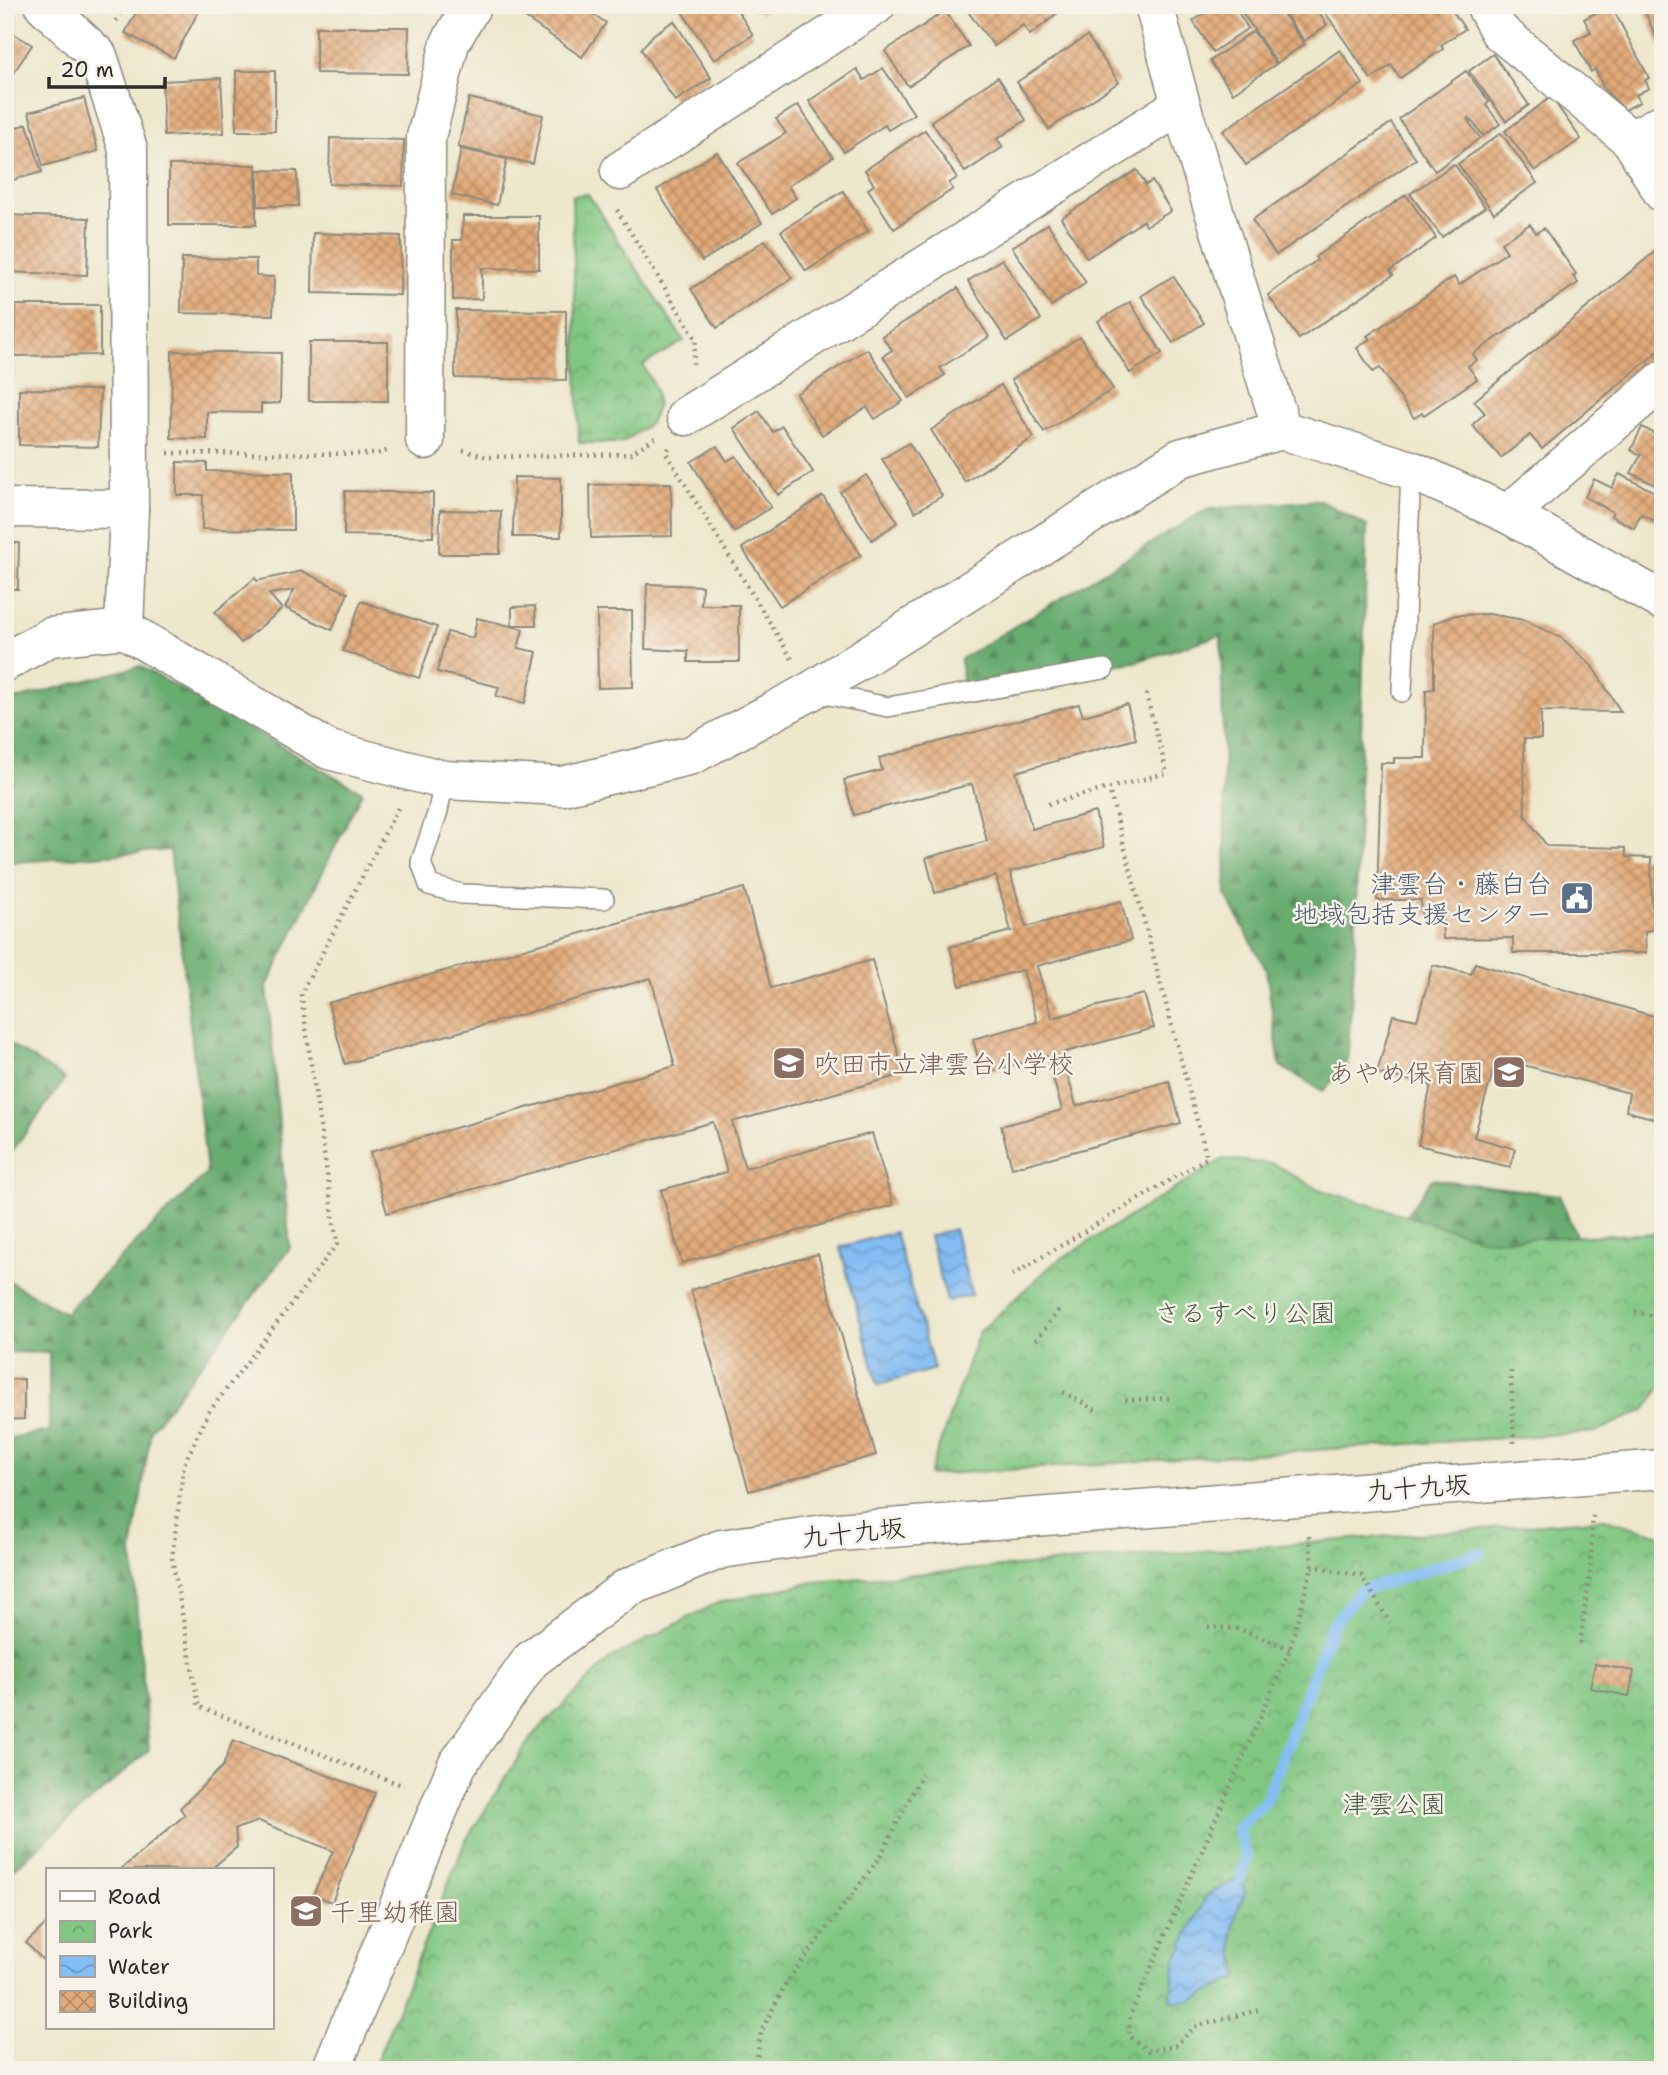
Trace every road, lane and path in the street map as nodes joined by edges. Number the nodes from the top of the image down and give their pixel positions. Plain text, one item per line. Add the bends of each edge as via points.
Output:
1 (44, 5) edge
2 (472, 5) edge
3 (876, 5) edge
4 (1154, 5) edge
5 (1485, 5) edge
6 (1181, 105) junction
7 (1647, 132) edge
8 (620, 171) dead end
9 (1663, 193) edge
10 (1663, 380) edge
11 (687, 416) dead end
12 (1282, 430) junction
13 (425, 440) dead end
14 (1411, 470) junction
15 (5, 508) edge
16 (129, 509) junction
17 (1508, 514) junction
18 (1663, 601) edge
19 (124, 629) junction
20 (5, 662) edge
21 (1104, 669) dead end
22 (1144, 690) dead end
23 (811, 691) junction
24 (1402, 692) dead end
25 (444, 780) junction
26 (1109, 789) junction
27 (1048, 804) dead end
28 (400, 805) dead end
29 (604, 899) dead end
30 (1012, 1275) dead end
31 (1061, 1307) dead end
32 (1635, 1312) dead end
33 (1663, 1318) edge
34 (1036, 1340) dead end
35 (1511, 1371) dead end
36 (1063, 1392) dead end
37 (1170, 1398) dead end
38 (1125, 1400) dead end
39 (1099, 1412) dead end
40 (1514, 1446) dead end
41 (1663, 1469) edge
42 (1593, 1507) dead end
43 (1308, 1528) dead end
44 (1312, 1566) junction
45 (1390, 1623) dead end
46 (1208, 1627) dead end
47 (1580, 1643) dead end
48 (1290, 1649) junction
49 (922, 1774) dead end
50 (404, 1786) dead end
51 (1258, 2010) dead end
52 (331, 2070) edge
53 (755, 2070) edge

1 - 16 street via 98,56 128,149
2 - 13 street via 450,43 426,137
3 - 8 street
4 - 6 street
5 - 7 street via 1499,31
6 - 11 street
6 - 12 street
7 - 9 street
10 - 17 street
12 - 14 street
12 - 23 street via 1180,458
14 - 17 street
14 - 24 lane
15 - 16 street
16 - 19 street
17 - 18 street
19 - 20 street via 50,636
19 - 25 street via 329,750
21 - 23 lane via 888,707
22 - 26 path via 1167,773
23 - 25 street via 692,755 562,786
25 - 29 lane via 421,862 429,885 461,894
26 - 27 path
26 - 30 path via 1207,1158
28 - 50 path via 301,994 337,1244 209,1412 184,1464 172,1558 199,1707
31 - 34 path
32 - 33 path
35 - 40 path
36 - 39 path
37 - 38 path
41 - 52 street, 九十九坂 via 838,1532 721,1549 627,1588 531,1660 457,1765
42 - 47 path
43 - 44 path
44 - 45 path via 1362,1576
44 - 48 path
46 - 48 path via 1240,1629
48 - 51 path via 1130,2016 1129,2036 1149,2051 1175,2046 1195,2027
49 - 53 path via 880,1857 786,1983 761,2032

